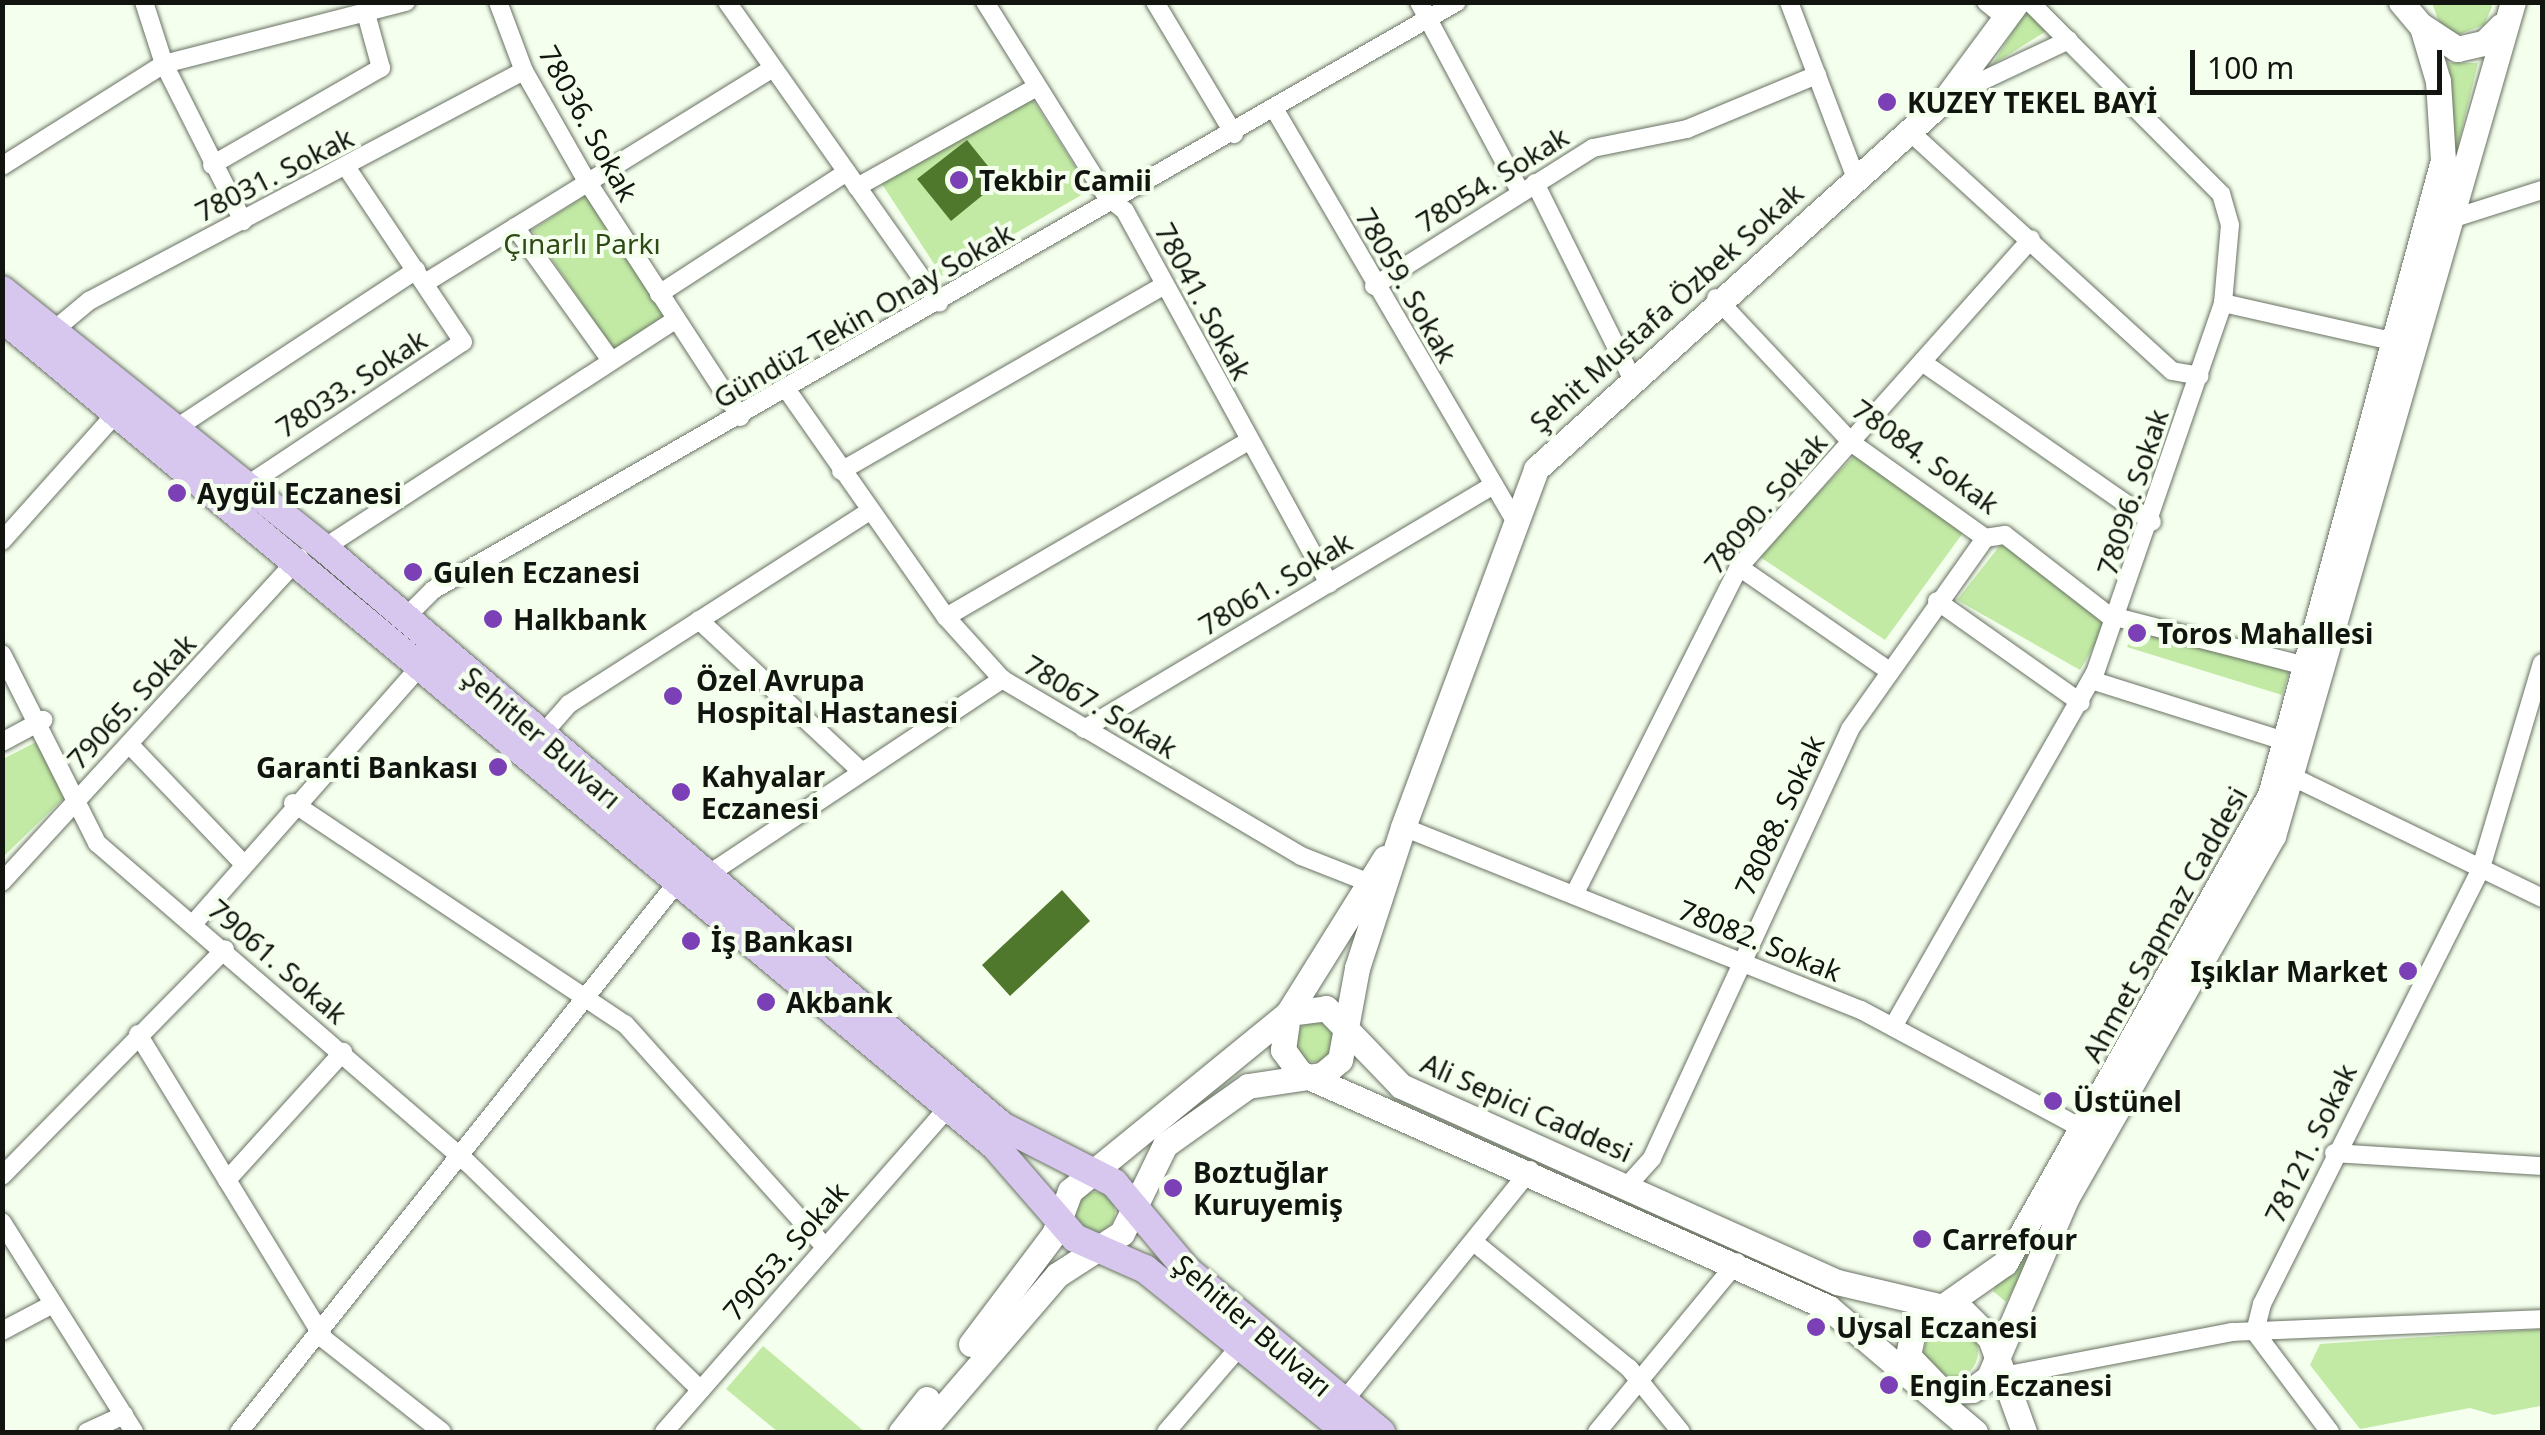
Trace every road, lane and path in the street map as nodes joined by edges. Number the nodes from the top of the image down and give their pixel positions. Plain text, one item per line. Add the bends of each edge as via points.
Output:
1 (144, 2) edge
2 (406, 2) edge
3 (498, 2) edge
4 (726, 2) edge
5 (985, 2) edge
6 (1155, 2) edge
7 (1457, 2) edge
8 (1789, 2) edge
9 (2030, 2) edge
10 (2402, 2) edge
11 (2002, 7) edge
12 (2507, 9) edge
13 (1424, 11) edge
14 (366, 12) junction
15 (2419, 15) edge
16 (2069, 40) junction
17 (164, 64) junction
18 (770, 69) junction
19 (524, 71) junction
20 (1816, 76) junction
21 (1035, 88) junction
22 (1946, 98) junction
23 (1276, 110) junction
24 (1908, 130) junction
25 (1234, 134) junction
26 (212, 165) junction
27 (2, 166) edge
28 (347, 168) junction
29 (1855, 176) junction
30 (852, 179) junction
31 (588, 183) junction
32 (1528, 187) junction
33 (2542, 190) edge
34 (1115, 204) junction
35 (2448, 220) junction
36 (244, 221) junction
37 (516, 227) junction
38 (2030, 239) junction
39 (421, 276) junction
40 (1164, 284) junction
41 (1374, 286) junction
42 (2, 290) edge
43 (659, 294) junction
44 (1716, 298) junction
45 (2223, 303) junction
46 (939, 304) junction
47 (2, 318) edge
48 (675, 320) junction
49 (53, 331) junction
50 (2400, 343) junction
51 (610, 359) junction
52 (1922, 362) junction
53 (1631, 376) junction
54 (2200, 376) junction
55 (787, 390) junction
56 (119, 410) junction
57 (740, 418) junction
58 (175, 429) junction
59 (1247, 442) junction
60 (1852, 443) junction
61 (841, 471) junction
62 (1494, 485) junction
63 (246, 486) junction
64 (870, 511) junction
65 (1514, 519) junction
66 (2152, 522) junction
67 (1985, 538) junction
68 (2, 541) edge
69 (312, 553) junction
70 (1738, 567) junction
71 (1329, 584) junction
72 (1937, 601) junction
73 (2121, 614) junction
74 (946, 617) junction
75 (404, 619) junction
76 (699, 620) junction
77 (2, 654) edge
78 (424, 662) junction
79 (2542, 664) edge
80 (2302, 665) junction
81 (1888, 670) junction
82 (1002, 679) junction
83 (2092, 680) junction
84 (2080, 702) junction
85 (43, 720) junction
86 (1084, 729) junction
87 (540, 737) junction
88 (2281, 740) junction
89 (2, 742) edge
90 (130, 745) junction
91 (861, 771) junction
92 (2293, 777) junction
93 (75, 802) junction
94 (294, 803) junction
95 (1402, 827) junction
96 (242, 862) junction
97 (2480, 871) junction
98 (692, 878) junction
99 (2, 882) edge
100 (1378, 886) junction
101 (1574, 895) junction
102 (2542, 898) edge
103 (194, 924) junction
104 (224, 949) junction
105 (1739, 962) junction
106 (585, 997) junction
107 (1288, 1014) junction
108 (1894, 1025) junction
109 (1348, 1027) junction
110 (138, 1034) junction
111 (343, 1052) junction
112 (1310, 1077) junction
113 (949, 1107) junction
114 (2085, 1130) junction
115 (457, 1153) junction
116 (2334, 1153) junction
117 (2542, 1166) edge
118 (1530, 1170) junction
119 (1088, 1172) junction
120 (2, 1176) edge
121 (228, 1180) junction
122 (1628, 1185) junction
123 (1134, 1208) junction
124 (1058, 1217) junction
125 (5, 1230) edge
126 (1475, 1243) junction
127 (825, 1246) junction
128 (1100, 1249) junction
129 (1737, 1262) junction
130 (53, 1304) junction
131 (1944, 1308) junction
132 (2542, 1319) edge
133 (2, 1331) edge
134 (320, 1332) junction
135 (2255, 1332) junction
136 (1241, 1345) junction
137 (2000, 1365) junction
138 (1924, 1381) junction
139 (1638, 1384) junction
140 (701, 1390) junction
141 (1343, 1402) junction
142 (124, 1415) junction
143 (88, 1432) edge
144 (134, 1432) edge
145 (240, 1432) edge
146 (442, 1432) edge
147 (664, 1432) edge
148 (901, 1432) edge
149 (922, 1432) edge
150 (1166, 1432) edge
151 (1347, 1432) edge
152 (1381, 1432) edge
153 (1597, 1432) edge
154 (1681, 1432) edge
155 (1975, 1432) edge
156 (2024, 1432) edge
157 (2330, 1432) edge

1 - 17 street
2 - 14 street
3 - 19 street, 78036. Sokak
4 - 18 street
5 - 21 street, 78041. Sokak
6 - 25 street
7 - 13 street, Gündüz Tekin Onay Sokak
8 - 20 street
9 - 16 street, 78096. Sokak
10 - 15 main road, Ahmet Sapmaz Caddesi
11 - 22 main road, Şehit Mustafa Özbek Sokak
12 - 15 main road via 2470,48 2443,45
12 - 35 main road, Ahmet Sapmaz Caddesi
13 - 23 street, Gündüz Tekin Onay Sokak
13 - 32 street
14 - 17 street
14 - 26 street via 382,68
15 - 50 main road, Ahmet Sapmaz Caddesi via 2446,139
16 - 22 street
16 - 45 street, 78096. Sokak via 2221,194 2230,225
17 - 26 street
17 - 27 street
18 - 30 street
18 - 31 street
19 - 28 street, 78031. Sokak
19 - 31 street, 78036. Sokak
20 - 29 street
20 - 32 street, 78054. Sokak via 1687,130 1593,148
21 - 30 street
21 - 34 street, 78041. Sokak
22 - 24 main road, Şehit Mustafa Özbek Sokak
23 - 25 street, Gündüz Tekin Onay Sokak
23 - 41 street, 78059. Sokak
24 - 29 main road, Şehit Mustafa Özbek Sokak
24 - 38 street
25 - 34 street, Gündüz Tekin Onay Sokak
26 - 36 street
28 - 36 street, 78031. Sokak
28 - 39 street, 78033. Sokak
29 - 44 main road, Şehit Mustafa Özbek Sokak
30 - 43 street
30 - 46 street
31 - 37 street
31 - 43 street, 78036. Sokak
32 - 41 street, 78054. Sokak
32 - 53 street
33 - 35 street
34 - 40 street, 78041. Sokak
34 - 46 street, Gündüz Tekin Onay Sokak
35 - 92 main road, Ahmet Sapmaz Caddesi
36 - 49 street, 78031. Sokak via 89,300
37 - 39 street
37 - 51 street
38 - 52 street, 78090. Sokak
38 - 54 street via 2172,372
39 - 58 street
39 - 63 street, 78033. Sokak via 463,342
40 - 59 street, 78041. Sokak
40 - 61 street
41 - 62 street, 78059. Sokak
42 - 49 main road, Şehitler Bulvarı
43 - 48 street, 78036. Sokak
44 - 53 main road, Şehit Mustafa Özbek Sokak
44 - 60 street, 78084. Sokak
45 - 50 street
45 - 54 street, 78096. Sokak
46 - 55 street, Gündüz Tekin Onay Sokak
47 - 56 main road, Şehitler Bulvarı
48 - 51 street, 79065. Sokak
48 - 57 street, 78036. Sokak
49 - 58 main road, Şehitler Bulvarı
50 - 80 main road, Ahmet Sapmaz Caddesi
51 - 69 street, 79065. Sokak
52 - 60 street, 78090. Sokak
52 - 66 street
53 - 65 main road, Şehit Mustafa Özbek Sokak via 1536,469
54 - 66 street, 78096. Sokak
55 - 57 street, Gündüz Tekin Onay Sokak
55 - 61 street, 78067. Sokak
56 - 68 street
56 - 69 main road, Şehitler Bulvarı
57 - 75 street, Gündüz Tekin Onay Sokak via 433,590
58 - 63 main road, Şehitler Bulvarı
59 - 71 street, 78041. Sokak
59 - 74 street
60 - 67 street, 78084. Sokak
60 - 70 street, 78090. Sokak
61 - 64 street, 78067. Sokak
62 - 65 street, 78059. Sokak
62 - 71 street, 78061. Sokak
63 - 69 main road, Şehitler Bulvarı
64 - 74 street, 78067. Sokak
64 - 76 street
65 - 95 main road, Şehit Mustafa Özbek Sokak
66 - 73 street, 78096. Sokak
67 - 72 street, 78088. Sokak
67 - 73 street, 78084. Sokak via 2005,535 2108,615
69 - 75 main road, Şehitler Bulvarı
69 - 78 main road, Şehitler Bulvarı
69 - 90 street, 79065. Sokak
70 - 81 street
70 - 101 street, 78090. Sokak
71 - 86 street, 78061. Sokak
72 - 81 street, 78088. Sokak
72 - 84 street
73 - 80 street, 78084. Sokak
73 - 83 street, 78096. Sokak
74 - 82 street, 78067. Sokak
75 - 87 main road, Şehitler Bulvarı
76 - 87 street via 569,704
76 - 91 street
77 - 85 street, 79061. Sokak
78 - 94 street
78 - 98 main road, Şehitler Bulvarı
79 - 97 street, 78121. Sokak
80 - 88 main road, Ahmet Sapmaz Caddesi
81 - 105 street, 78088. Sokak
82 - 86 street, 78067. Sokak
82 - 91 street
83 - 84 street, 78096. Sokak
83 - 88 street
84 - 108 street, 78096. Sokak
85 - 89 street
85 - 93 street, 79061. Sokak
86 - 100 street, 78067. Sokak via 1301,856
87 - 98 main road, Şehitler Bulvarı
88 - 114 main road, Ahmet Sapmaz Caddesi via 2251,837
90 - 93 street, 79065. Sokak
90 - 96 street
91 - 98 street
92 - 97 street
92 - 137 main road, Ahmet Sapmaz Caddesi via 2273,836 2067,1197
93 - 99 street, 79065. Sokak
93 - 103 street, 79061. Sokak via 98,843
94 - 96 street
94 - 106 street
95 - 100 main road
95 - 101 street, 78082. Sokak
96 - 103 street
97 - 102 street
97 - 116 street, 78121. Sokak
98 - 106 street
98 - 113 main road, Şehitler Bulvarı
98 - 119 main road, Şehitler Bulvarı via 1002,1126
100 - 107 main road
100 - 109 main road
101 - 105 street, 78082. Sokak
103 - 104 street, 79061. Sokak
104 - 110 street
104 - 111 street, 79061. Sokak
105 - 108 street, 78082. Sokak
105 - 122 street, 78088. Sokak via 1652,1158
106 - 115 street
106 - 127 street via 625,1024
107 - 109 main road via 1312,1004
107 - 112 main road via 1283,1050
107 - 119 main road
108 - 114 street, 78082. Sokak
109 - 112 main road via 1340,1060
109 - 122 main road, Ali Sepici Caddesi via 1401,1086
110 - 120 street
110 - 121 street
111 - 115 street, 79061. Sokak
111 - 121 street
112 - 118 main road, Ali Sepici Caddesi
112 - 123 main road via 1248,1086 1181,1131 1152,1164
113 - 124 main road, Şehitler Bulvarı
113 - 127 street, 79053. Sokak
114 - 131 main road, Ahmet Sapmaz Caddesi via 2005,1263
115 - 134 street
115 - 140 street, 79061. Sokak
116 - 117 street
116 - 135 street, 78121. Sokak
118 - 126 street
118 - 129 main road, Ali Sepici Caddesi
119 - 123 main road, Şehitler Bulvarı via 1114,1183
119 - 124 main road
121 - 134 street
122 - 131 main road, Ali Sepici Caddesi via 1837,1282
123 - 128 main road via 1122,1233
123 - 141 main road, Şehitler Bulvarı via 1187,1270
124 - 128 main road, Şehitler Bulvarı
124 - 148 main road via 1037,1259
125 - 130 street
126 - 139 street
126 - 141 street
127 - 140 street, 79053. Sokak
128 - 136 main road, Şehitler Bulvarı via 1144,1269
128 - 149 main road via 1054,1278
129 - 138 main road, Ali Sepici Caddesi via 1828,1308
129 - 139 street
130 - 133 street
130 - 142 street
131 - 137 main road via 1983,1326
131 - 138 main road via 1914,1327 1908,1344
132 - 135 street
134 - 145 street
134 - 146 street
135 - 137 street
135 - 157 street
136 - 150 street
136 - 151 main road, Şehitler Bulvarı
137 - 138 main road via 1972,1390 1954,1394
137 - 156 main road
138 - 155 main road, Ali Sepici Caddesi
139 - 153 street
139 - 154 street
140 - 147 street, 79053. Sokak
141 - 152 main road, Şehitler Bulvarı
142 - 143 street
142 - 144 street

